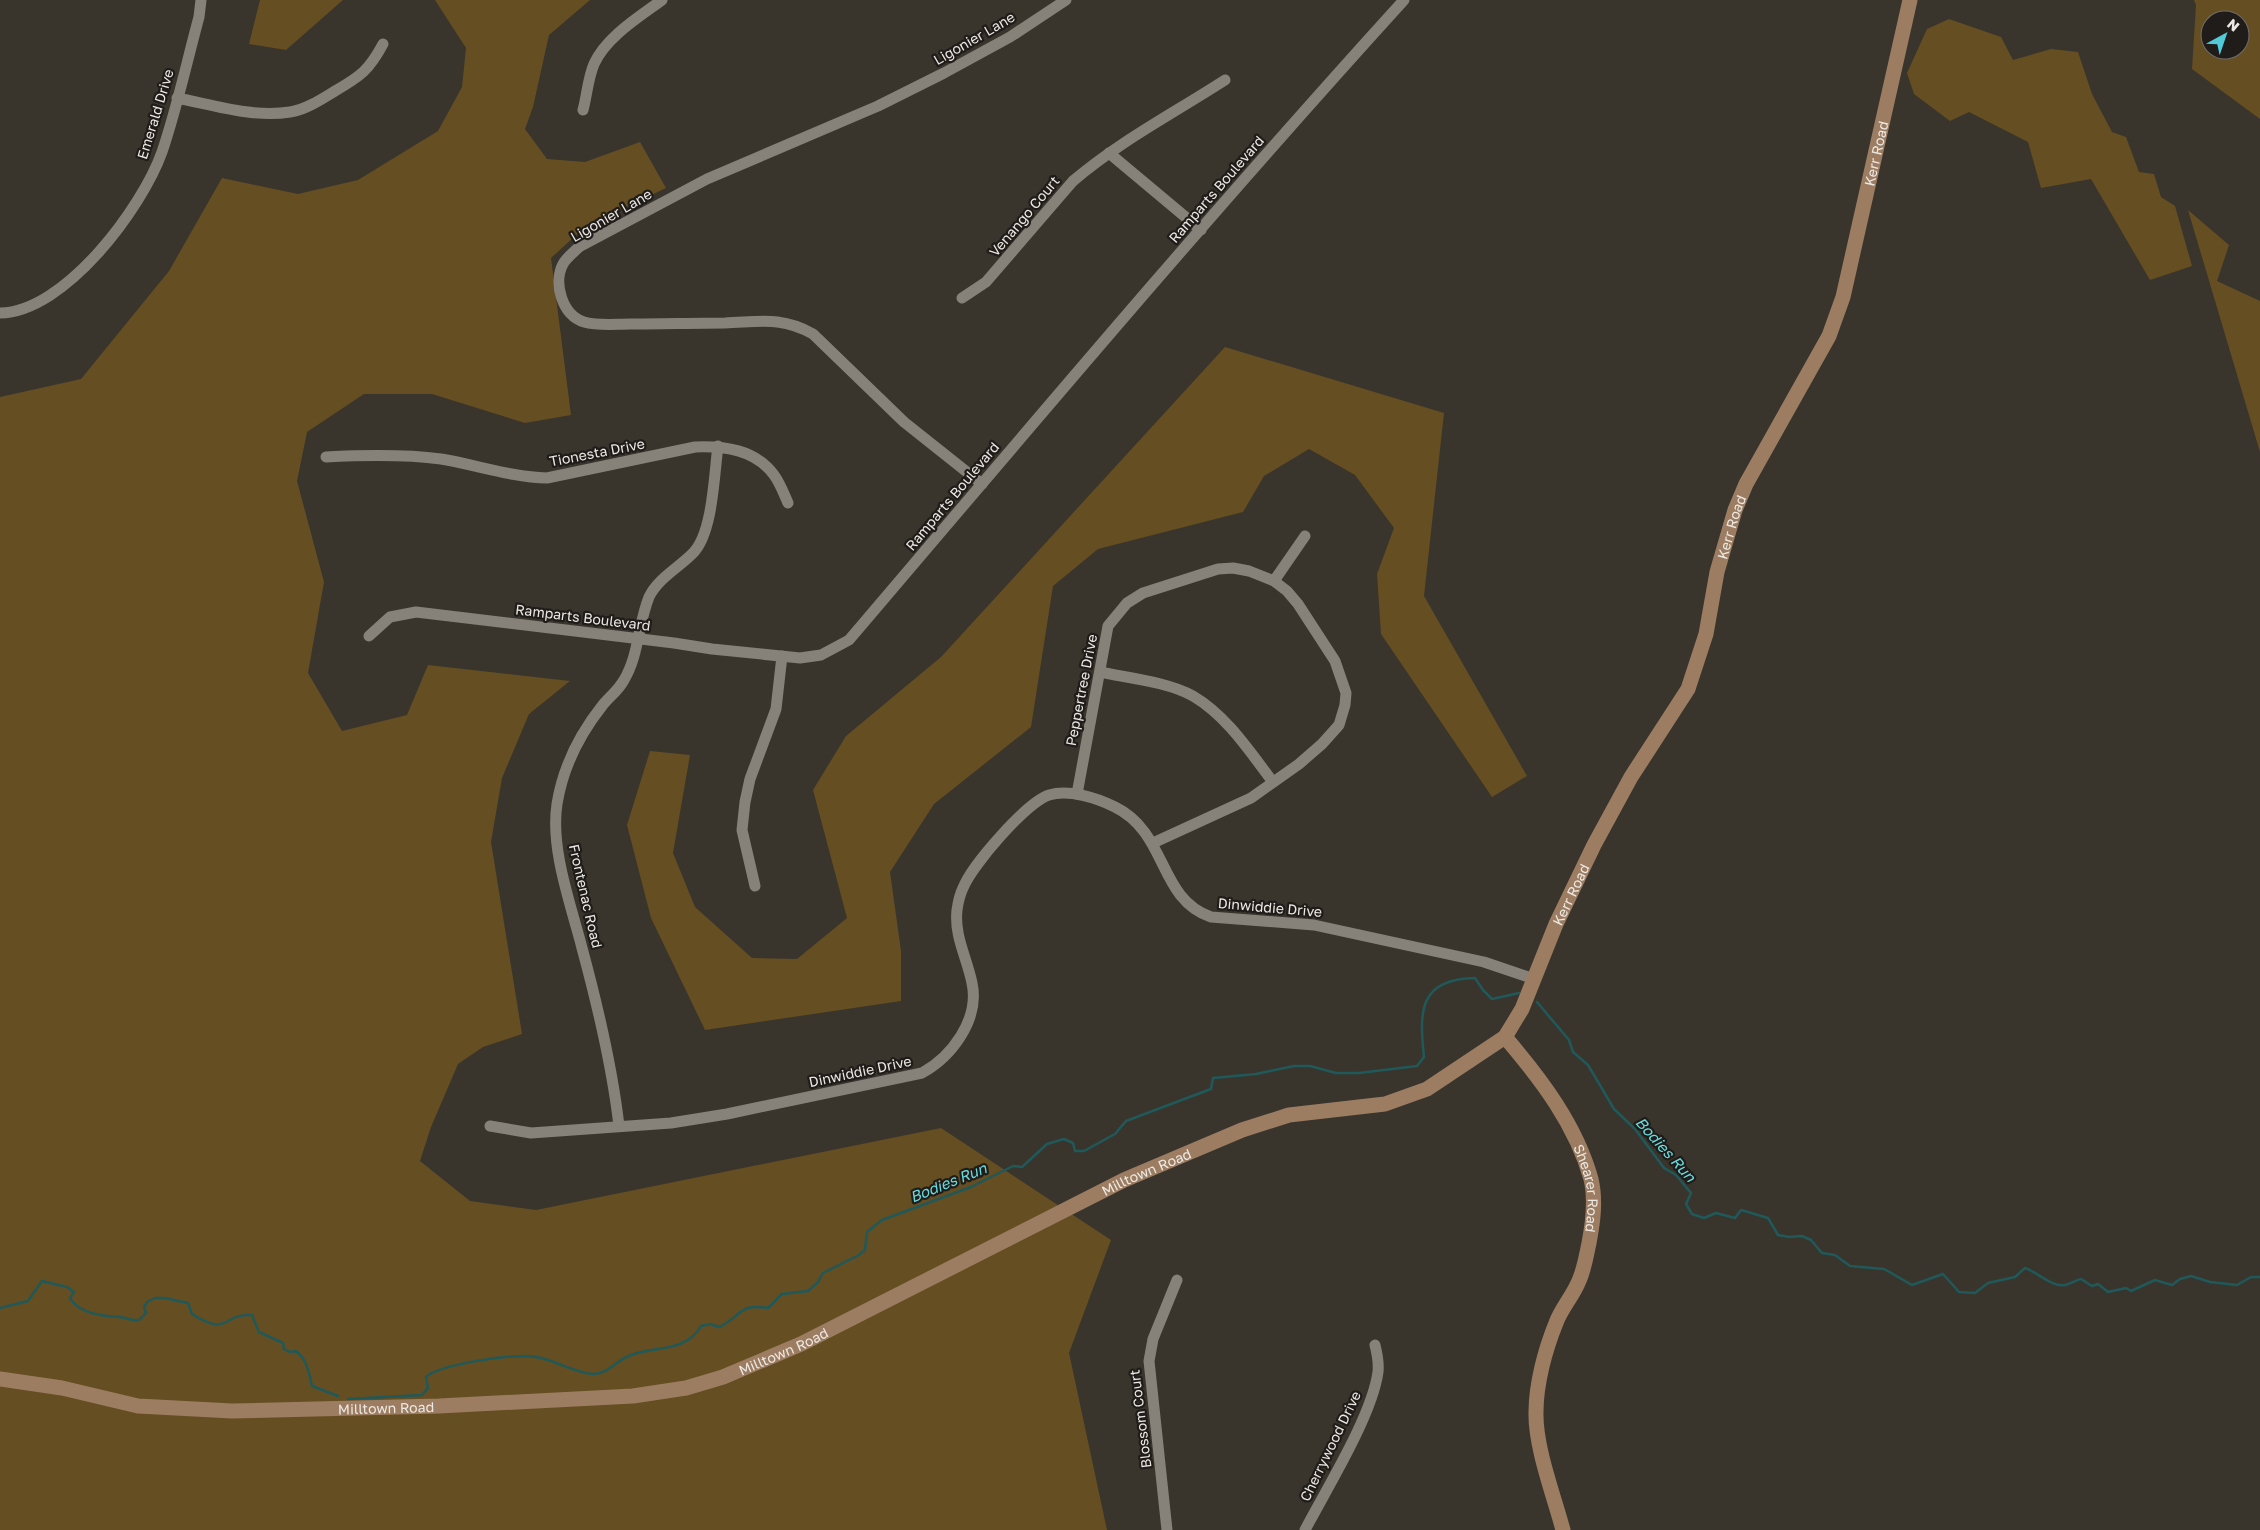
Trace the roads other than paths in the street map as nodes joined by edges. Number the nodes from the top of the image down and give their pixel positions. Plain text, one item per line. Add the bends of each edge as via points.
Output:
1 (201, 0) edge
2 (662, 0) edge
3 (1066, 0) edge
4 (1404, 0) edge
5 (1910, 0) edge
6 (383, 44) dead end
7 (1225, 80) dead end
8 (177, 98) junction
9 (583, 110) dead end
10 (1110, 153) junction
11 (1201, 230) junction
12 (962, 298) dead end
13 (0, 314) edge
14 (718, 446) junction
15 (326, 457) dead end
16 (982, 484) junction
17 (788, 503) dead end
18 (1305, 536) dead end
19 (1274, 581) junction
20 (370, 636) dead end
21 (639, 640) junction
22 (782, 656) junction
23 (1100, 672) junction
24 (1274, 782) junction
25 (1077, 794) junction
26 (1154, 843) junction
27 (755, 886) dead end
28 (1534, 979) junction
29 (1505, 1038) junction
30 (490, 1126) dead end
31 (619, 1126) junction
32 (1177, 1280) dead end
33 (1375, 1345) dead end
34 (0, 1379) edge
35 (1167, 1530) edge
36 (1305, 1530) edge
37 (1563, 1530) edge

1 - 8 street, Emerald Drive
2 - 9 street via 639,16 600,52 593,66
3 - 16 street, Ligonier Lane via 1010,37 944,73 878,106 706,179 578,247 563,264 560,276 559,292 564,303 583,321 647,324 766,320 798,325 814,334 904,422
4 - 11 street, Ramparts Boulevard via 1350,57
5 - 28 street, Kerr Road via 1843,297 1829,336 1746,484 1717,572 1702,650 1688,689 1631,777 1594,845
6 - 8 street via 371,67 350,83 292,112 260,113
7 - 10 street, Venango Court via 1151,124
8 - 13 street, Emerald Drive via 162,153 111,239 63,287 43,301
10 - 11 street
10 - 12 street, Venango Court via 1073,181 986,282
11 - 16 street, Ramparts Boulevard
14 - 15 street, Tionesta Drive via 695,447 548,478 391,454
14 - 17 street, Tionesta Drive via 752,456 774,474
14 - 21 street, Frontenac Road via 703,539 649,597
16 - 22 street, Ramparts Boulevard via 849,640 821,655
18 - 19 street
19 - 23 street, Peppertree Drive via 1249,570 1218,569 1143,594 1127,603 1108,626
19 - 24 street, Peppertree Drive via 1298,604 1319,636 1335,661 1346,693 1338,725 1322,744
20 - 21 street, Ramparts Boulevard via 390,617 416,612
21 - 22 street, Ramparts Boulevard
21 - 31 street, Frontenac Road via 625,679 574,746 564,772 557,806 557,837 564,877 601,1019
22 - 27 street via 776,709 750,779 745,802 742,830
23 - 24 street via 1191,695 1219,716
23 - 25 street, Peppertree Drive
24 - 26 street, Peppertree Drive via 1251,798
25 - 26 street, Dinwiddie Drive via 1115,807 1138,824
25 - 31 street, Dinwiddie Drive via 1063,792 1036,801 1020,814 973,870 963,888 957,910 957,933 973,985 971,1010 965,1030 940,1063 922,1073 727,1114 671,1123
26 - 28 street, Dinwiddie Drive via 1181,898 1199,913 1211,917 1314,925 1475,960
28 - 29 street, Kerr Road
29 - 34 street, Milltown Road via 1427,1089 1385,1104 1289,1115 1242,1130 1124,1180 801,1344 723,1377 686,1388 633,1396 439,1406 232,1411 138,1406 62,1388
29 - 37 street, Shearer Road via 1554,1098 1591,1180 1593,1223 1585,1263 1578,1283 1556,1322 1539,1384 1536,1413 1538,1438
30 - 31 street, Dinwiddie Drive via 531,1133
32 - 35 street, Blossom Court via 1152,1339 1148,1360
33 - 36 street, Cherrywood Drive via 1379,1368 1368,1406

